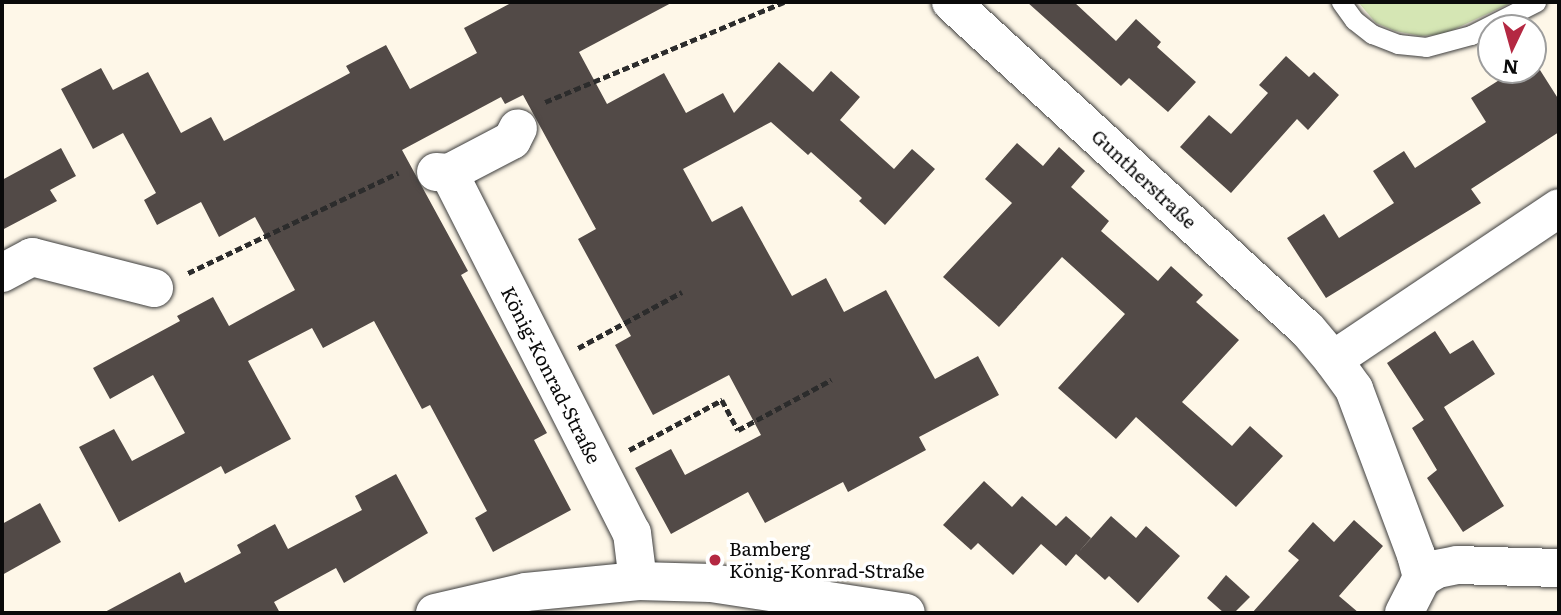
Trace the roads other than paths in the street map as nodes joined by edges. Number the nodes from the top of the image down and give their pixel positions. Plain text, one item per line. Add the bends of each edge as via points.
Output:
1 (951, 2) edge
2 (1341, 2) edge
3 (1536, 2) edge
4 (518, 128) road end
5 (1559, 208) edge
6 (2, 273) edge
7 (154, 288) road end
8 (1334, 359) junction
9 (1559, 569) edge
10 (1422, 578) junction
11 (638, 581) junction
12 (435, 613) edge
13 (906, 613) edge
14 (1404, 613) edge

1 - 8 street, Guntherstraße
2 - 3 lane via 1372,34 1398,44 1426,47 1471,35
4 - 11 street, König-Konrad-Straße via 512,140 443,172 632,533
5 - 8 street
6 - 7 street via 32,257
8 - 10 street, Guntherstraße via 1354,389
9 - 10 street via 1457,565
10 - 14 street
11 - 12 street via 526,592
11 - 13 street via 711,583

